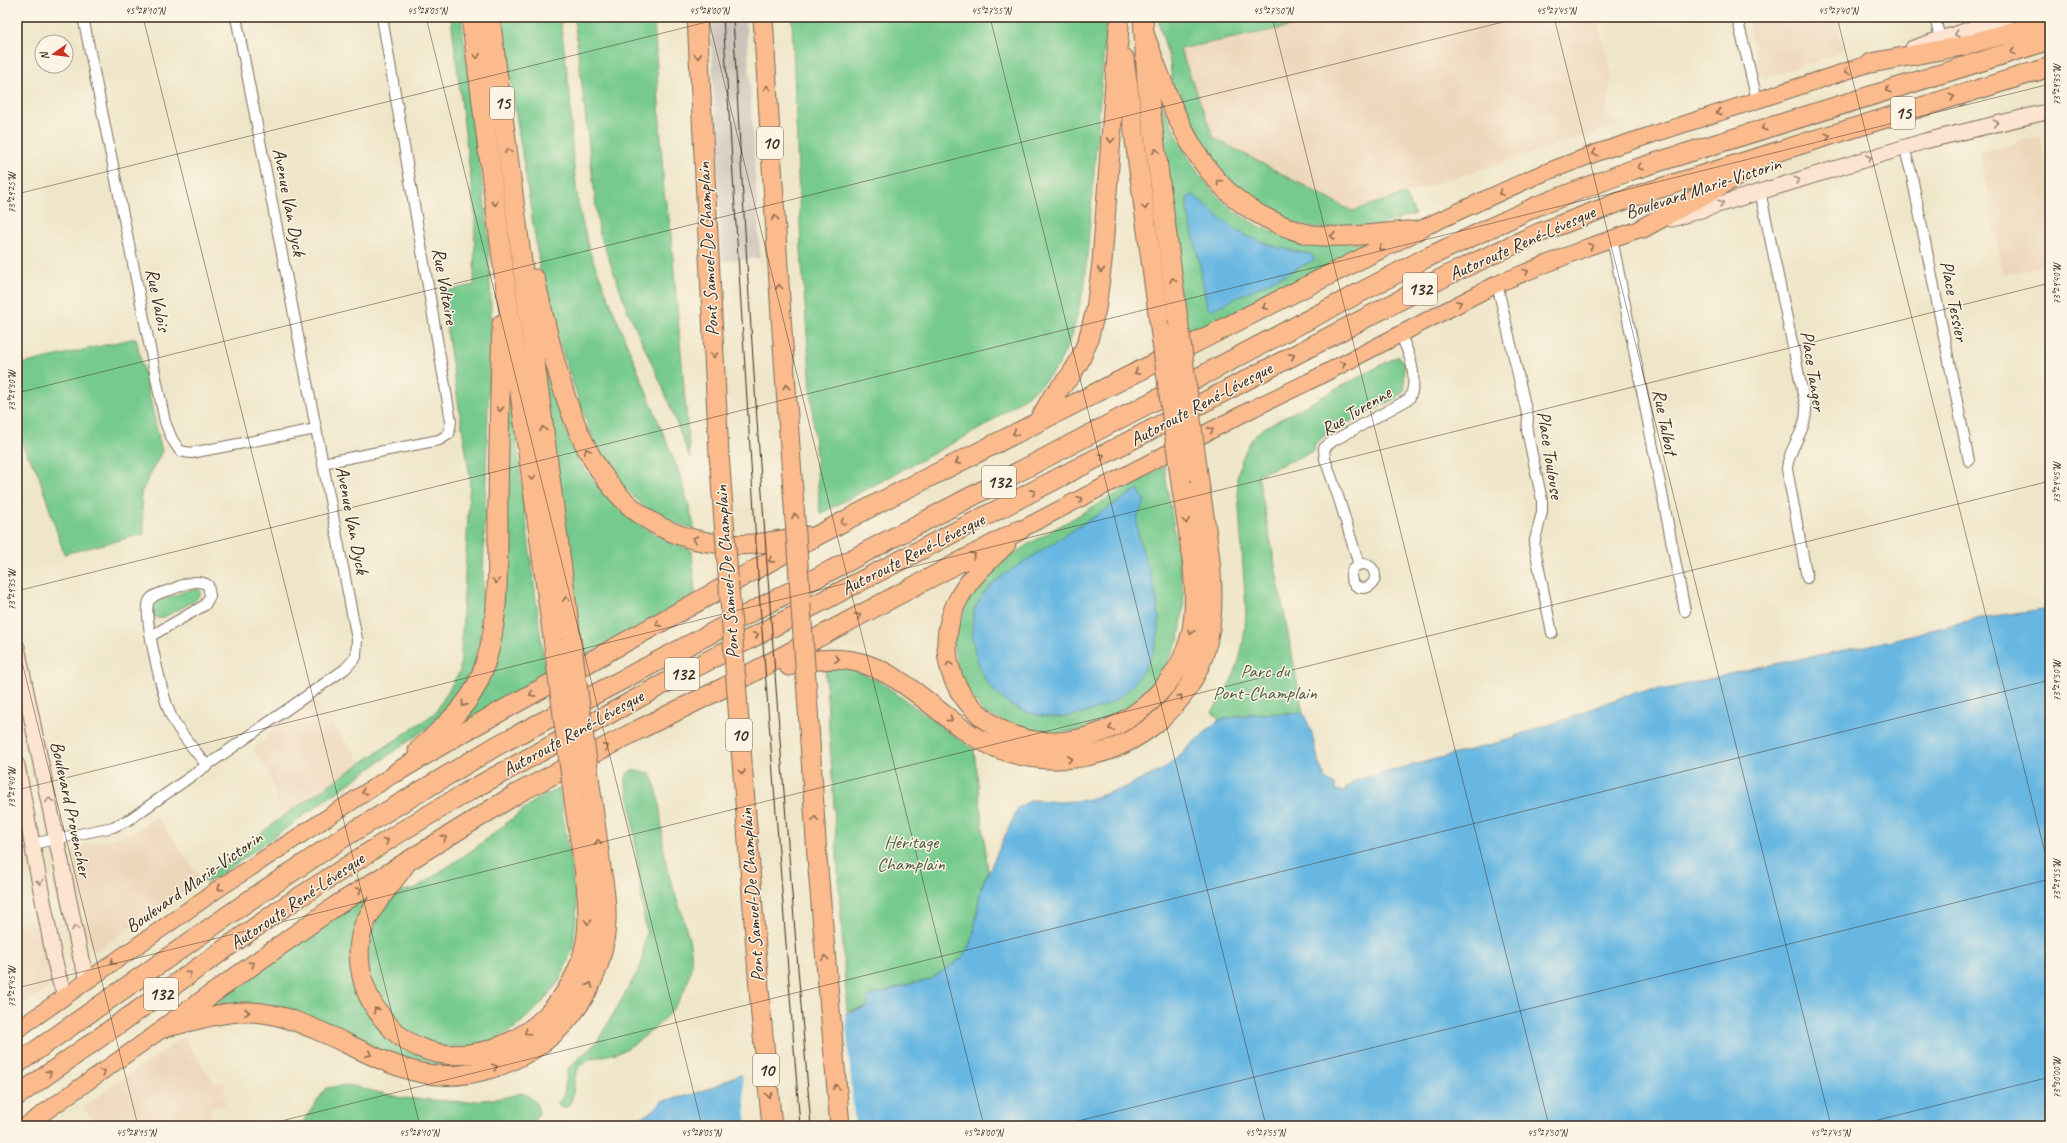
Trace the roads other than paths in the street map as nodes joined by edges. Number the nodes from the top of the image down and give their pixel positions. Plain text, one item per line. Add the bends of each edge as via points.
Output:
1 (83, 17) edge
2 (236, 17) edge
3 (382, 17) edge
4 (471, 17) edge
5 (490, 17) edge
6 (697, 17) edge
7 (1143, 17) edge
8 (1737, 17) edge
9 (1935, 17) edge
10 (2007, 17) edge
11 (764, 21) edge
12 (1119, 22) edge
13 (2050, 24) edge
14 (1145, 36) junction
15 (1940, 39) junction
16 (2050, 40) edge
17 (1871, 63) junction
18 (2050, 67) edge
19 (1757, 100) junction
20 (2050, 111) edge
21 (1791, 147) junction
22 (1904, 147) junction
23 (514, 190) junction
24 (1760, 191) junction
25 (1642, 228) junction
26 (1416, 231) junction
27 (1612, 238) junction
28 (504, 274) junction
29 (1497, 284) junction
30 (1400, 334) junction
31 (1038, 422) junction
32 (316, 429) junction
33 (1969, 461) dead end
34 (324, 463) junction
35 (1020, 530) junction
36 (818, 535) junction
37 (1358, 565) dead end
38 (1807, 578) dead end
39 (1685, 611) dead end
40 (1552, 633) dead end
41 (151, 636) junction
42 (562, 642) junction
43 (17, 647) edge
44 (726, 687) junction
45 (17, 765) edge
46 (207, 766) junction
47 (397, 772) junction
48 (583, 796) junction
49 (57, 839) junction
50 (32, 844) junction
51 (411, 858) junction
52 (88, 979) junction
53 (66, 995) junction
54 (164, 1028) junction
55 (17, 1030) edge
56 (17, 1064) edge
57 (17, 1096) edge
58 (25, 1126) edge
59 (772, 1126) edge
60 (840, 1126) edge

1 - 32 street, Rue Valois via 165,422 172,438 180,451 190,453
2 - 32 street, Avenue Van Dyck
3 - 34 street, Rue Voltaire via 451,421 449,434 439,440
4 -> 28 highway
23 -> 5 highway, 15
6 -> 59 highway, Pont Samuel-De Champlain / 10, bridge via 708,260 726,555 761,1015
7 - 14 highway
8 - 19 street
9 - 15 street
10 -> 15 street
60 -> 11 highway, 10, bridge via 817,858
12 -> 31 highway via 1102,262 1092,327 1076,367 1053,396
12 -> 35 highway, bridge via 1194,593 1193,620 1187,647 1170,680 1147,706 1120,724 1092,735 1065,740 1044,741 1025,738 985,720 964,697 952,676 947,642 955,606 974,576
13 - 17 highway via 1962,46
26 -> 14 highway via 1352,236 1310,234 1272,221 1245,206 1211,175 1191,146 1172,107
44 -> 14 highway, bridge via 805,661 827,658 870,665 898,680 984,742 1006,751 1035,758 1065,760 1094,755 1120,745 1156,723 1176,703 1198,669 1208,641 1213,597 1148,90
15 - 17 street
16 -> 56 highway, Autoroute René-Lévesque / 132 via 1632,170 1537,206 1442,250 498,745 341,839
17 -> 19 main road
21 -> 18 highway, Autoroute René-Lévesque / 15
19 -> 26 main road via 1634,139 1554,169
22 -> 20 street, Boulevard Marie-Victorin
21 - 25 highway
57 -> 21 highway, Autoroute René-Lévesque / 132 via 357,859 468,791 669,681 1487,256 1618,202
24 -> 22 street, Boulevard Marie-Victorin
22 - 33 street, Place Tessier
36 -> 23 highway via 741,545 695,540 651,522 616,493 590,456 574,421 548,334
42 -> 23 highway
25 -> 24 street, Boulevard Marie-Victorin
24 - 38 street, Place Tanger via 1806,408 1805,421 1787,469
25 - 27 main road, Boulevard Marie-Victorin
26 -> 31 highway
29 -> 27 main road, Boulevard Marie-Victorin
27 - 39 street, Rue Talbot
28 -> 42 highway
28 -> 47 highway via 496,587 490,647 479,678 464,704
30 -> 29 main road, Boulevard Marie-Victorin
29 - 40 street, Place Toulouse via 1528,418 1527,431 1542,500 1542,512 1534,544
35 -> 30 main road, Boulevard Marie-Victorin
30 - 37 street, Rue Turenne via 1412,369 1413,386 1409,399 1324,448 1325,460
31 -> 36 highway
32 - 34 street, Avenue Van Dyck
34 - 46 street, Avenue Van Dyck via 357,639 356,657 345,670
44 -> 35 highway
36 -> 47 highway
41 - 41 street via 205,605 210,596 208,585 200,581 190,583 150,599 147,607
41 - 46 street via 164,698 172,718
42 - 48 highway, bridge
49 -> 43 street, Boulevard Provencher
51 -> 44 highway via 538,782
45 - 50 street
46 - 49 street, Avenue Van Dyck via 130,820 113,827
47 -> 52 main road, Boulevard Marie-Victorin via 288,841
48 -> 51 highway via 588,910 587,932 580,963 565,992 545,1018 525,1034 494,1048 454,1055 431,1052 416,1046 400,1036 382,1018 366,990 360,960 363,928 374,907
54 -> 48 highway via 230,1013 266,1013 303,1025 395,1066 434,1075 480,1071 526,1054 545,1041 575,1011 590,985 601,956 606,900
49 - 50 street, Avenue Van Dyck
52 -> 49 street, Boulevard Provencher via 81,960
50 -> 53 street via 54,958
54 -> 51 highway via 282,943
52 - 53 main road, Boulevard Marie-Victorin
53 - 55 main road, Boulevard Marie-Victorin
58 -> 54 main road

